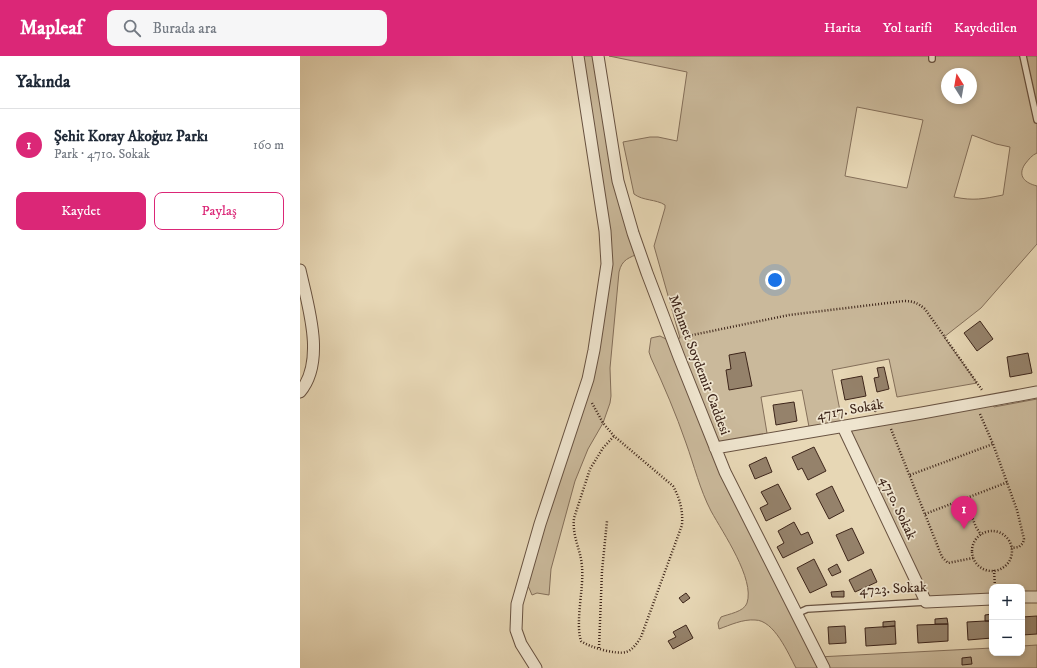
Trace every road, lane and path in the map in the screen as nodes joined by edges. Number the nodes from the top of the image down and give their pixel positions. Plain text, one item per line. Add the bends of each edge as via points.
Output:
1 (578, 56) edge
2 (598, 56) edge
3 (1023, 56) edge
4 (1037, 120) edge
5 (300, 270) edge
6 (673, 340) junction
7 (585, 388) junction
8 (300, 392) edge
9 (1037, 392) edge
10 (990, 401) junction
11 (975, 404) junction
12 (887, 419) junction
13 (843, 426) junction
14 (614, 436) junction
15 (993, 444) junction
16 (715, 448) junction
17 (910, 475) junction
18 (1008, 482) junction
19 (965, 499) junction
20 (925, 514) junction
21 (607, 521) dead end
22 (981, 535) junction
23 (1011, 548) junction
24 (974, 558) junction
25 (994, 570) junction
26 (995, 584) edge
27 (1025, 597) edge
28 (1037, 597) edge
29 (989, 599) edge
30 (926, 602) junction
31 (796, 614) junction
32 (599, 648) junction
33 (536, 668) edge
34 (824, 668) edge

1 - 7 street via 607,253 594,350
2 - 6 street, Mehmet Soydemir Caddesi via 623,201
3 - 4 lane
5 - 8 street via 310,314 313,357 311,372
6 - 10 path via 788,315 913,301 925,310
6 - 16 street, Mehmet Soydemir Caddesi
7 - 14 path via 603,424
7 - 33 street via 540,524 517,604 516,630
9 - 10 street, 4717. Sokak
10 - 11 street, 4717. Sokak
11 - 12 street, 4717. Sokak
11 - 15 path
12 - 13 street, 4717. Sokak
12 - 17 path
13 - 16 street, 4717. Sokak
13 - 30 street, 4710. Sokak
14 - 32 path via 590,469 573,527 582,566 579,636 585,644
14 - 32 path via 673,486 682,508 682,525 635,646 626,652 616,653
15 - 17 path
15 - 18 path
16 - 31 street, Mehmet Soydemir Caddesi
17 - 20 path
18 - 19 path
18 - 23 path via 1024,539 1022,545
19 - 20 path
19 - 22 path
20 - 24 path via 945,561 952,563
21 - 32 path
22 - 23 path via 986,532 999,532 1009,541
22 - 24 path via 973,545
23 - 25 path via 1010,560 1000,569
24 - 25 path via 982,568
25 - 26 path
27 - 28 street
29 - 30 street, 4723. Sokak
30 - 31 lane, 4723. Sokak via 807,609
31 - 34 street, Mehmet Soydemir Caddesi

